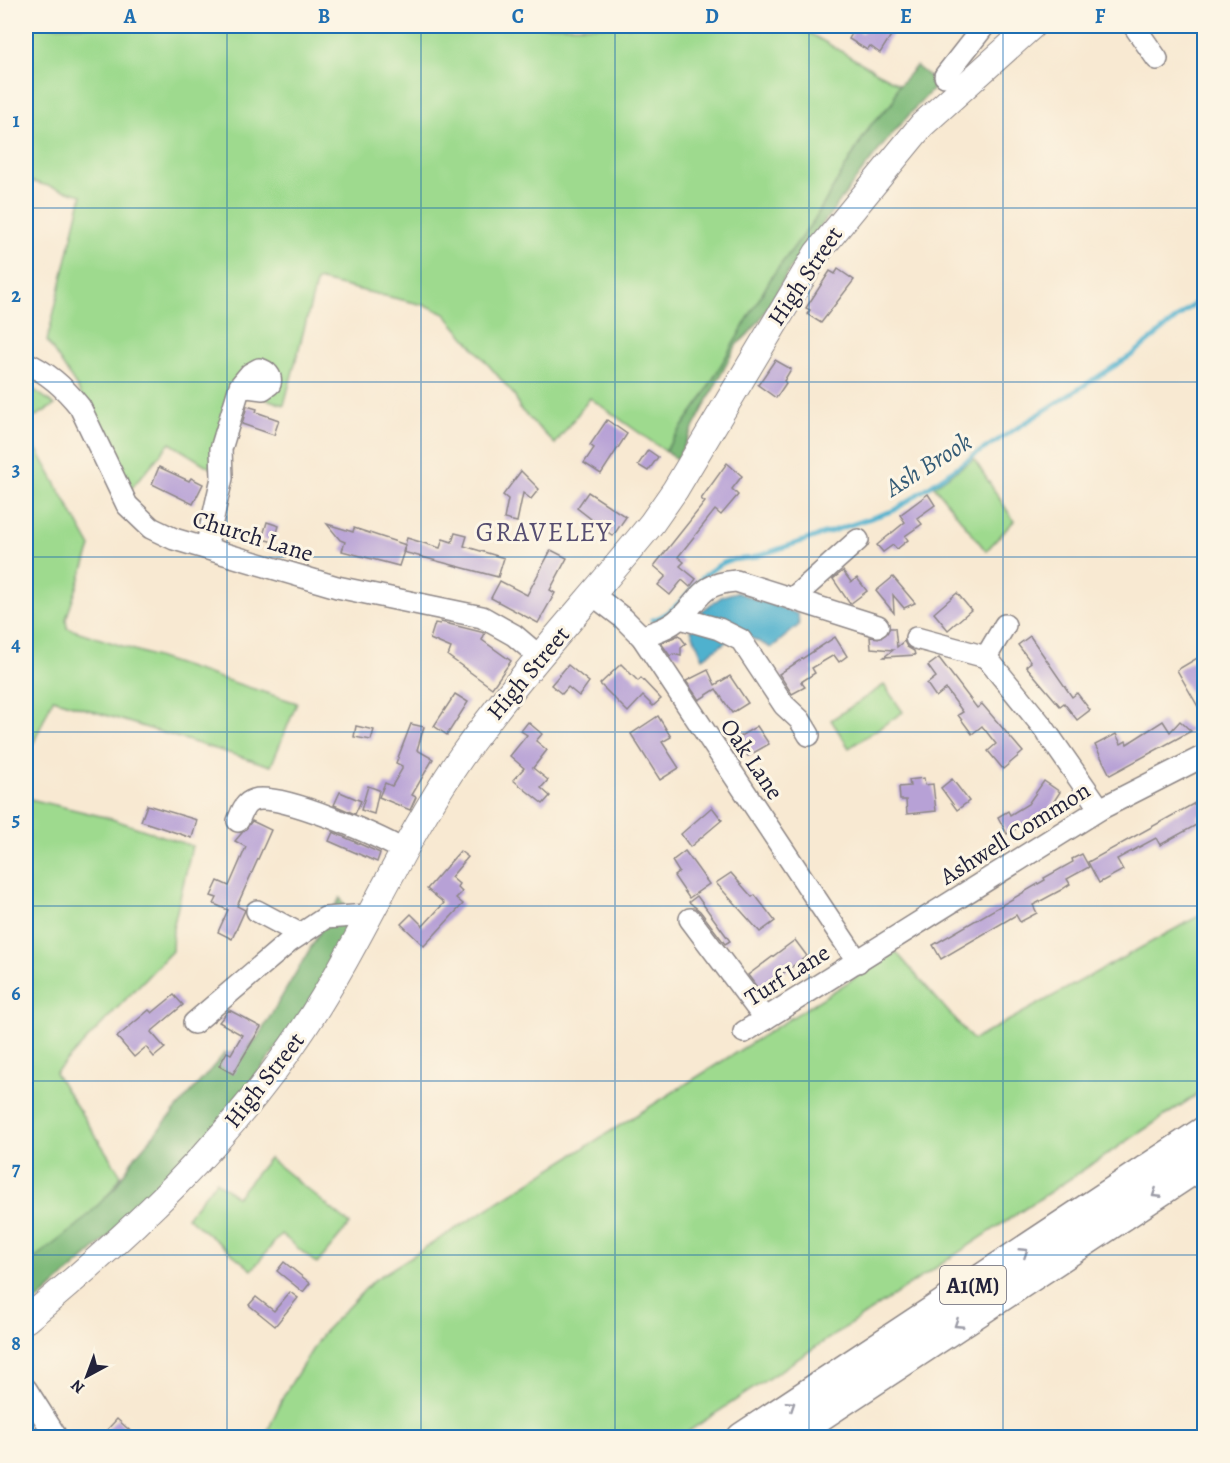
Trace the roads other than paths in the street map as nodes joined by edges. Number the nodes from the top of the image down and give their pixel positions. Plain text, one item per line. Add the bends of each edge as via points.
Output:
1 (984, 26) edge
2 (1032, 26) edge
3 (1134, 26) edge
4 (1156, 59) dead end
5 (945, 76) dead end
6 (26, 363) edge
7 (240, 386) dead end
8 (858, 540) dead end
9 (206, 548) junction
10 (593, 595) junction
11 (792, 599) junction
12 (689, 620) junction
13 (1005, 625) dead end
14 (878, 627) dead end
15 (642, 637) junction
16 (916, 638) dead end
17 (540, 657) junction
18 (986, 657) junction
19 (809, 735) dead end
20 (1204, 756) edge
21 (1100, 809) junction
22 (237, 821) dead end
23 (403, 850) junction
24 (256, 911) dead end
25 (368, 915) junction
26 (690, 919) dead end
27 (300, 934) junction
28 (858, 962) junction
29 (765, 1019) junction
30 (194, 1023) dead end
31 (744, 1032) dead end
32 (1204, 1132) edge
33 (1204, 1162) edge
34 (26, 1320) edge
35 (26, 1389) edge
36 (57, 1437) edge
37 (742, 1437) edge
38 (786, 1437) edge

1 - 5 street
2 - 10 main road, High Street via 922,125 817,253 675,490
3 - 4 street
6 - 9 street, Church Lane via 69,393 80,407 123,498 137,518 150,528
7 - 9 street via 221,449 222,478
8 - 11 street
9 - 17 street, Church Lane via 337,587 482,617 514,635
10 - 15 street, Oak Lane
10 - 17 main road, High Street
11 - 12 street via 736,581 723,582 696,597
11 - 14 street
12 - 15 street
12 - 19 street via 741,640
13 - 18 street
15 - 28 street, Oak Lane
16 - 18 street
17 - 23 main road, High Street via 460,758
18 - 21 street via 1043,727
20 - 21 street, Ashwell Common
21 - 28 street, Ashwell Common
22 - 23 street via 245,804 255,799 279,800 384,839
23 - 25 main road, High Street
24 - 27 street
25 - 27 street via 325,918
25 - 34 main road, High Street via 304,1028 203,1157 123,1237
26 - 29 street
27 - 30 street
28 - 29 street, Turf Lane
29 - 31 street, Turf Lane
37 -> 32 highway, A1(M)
33 -> 38 highway, A1(M)
35 - 36 street

